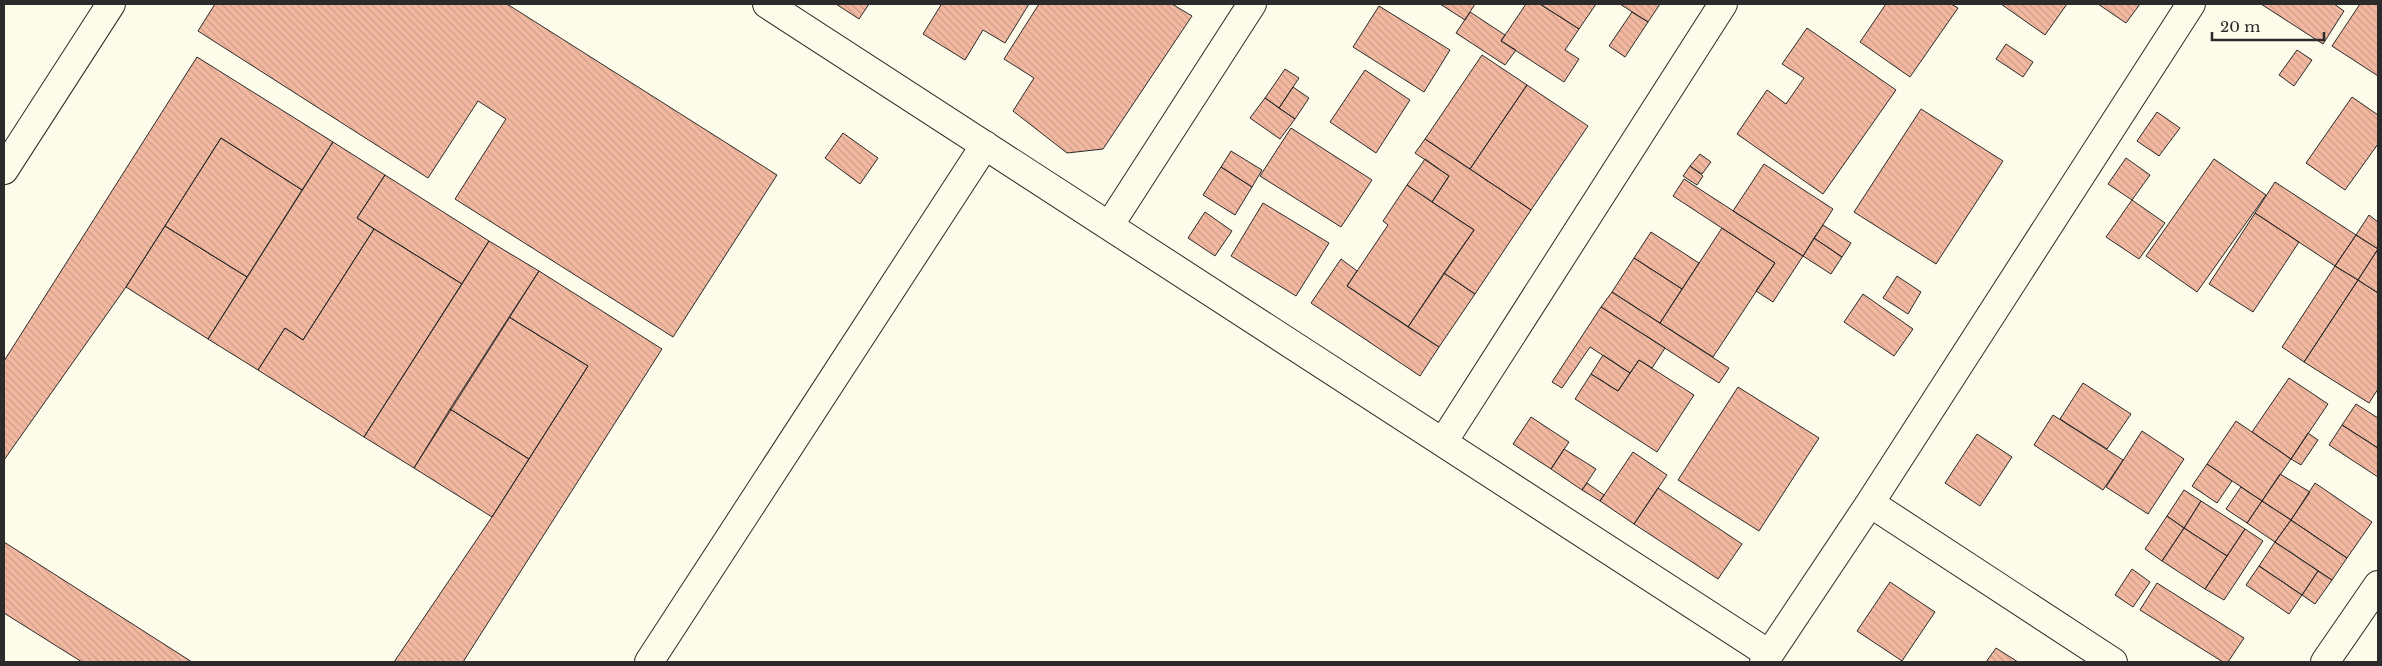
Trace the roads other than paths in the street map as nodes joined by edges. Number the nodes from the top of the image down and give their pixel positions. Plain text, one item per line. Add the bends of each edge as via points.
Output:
1 (111, 4) edge
2 (767, 4) edge
3 (1252, 4) edge
4 (1723, 4) edge
5 (2191, 4) edge
6 (985, 145) junction
7 (6, 160) edge
8 (1109, 226) junction
9 (1443, 442) junction
10 (1870, 503) junction
11 (2378, 585) edge
12 (1767, 658) edge
13 (649, 662) edge
14 (2112, 662) edge
15 (2324, 662) edge

1 - 7 street
2 - 6 street
3 - 8 street
4 - 9 street
5 - 10 street
6 - 8 street
6 - 13 street
8 - 9 street
9 - 12 street
10 - 12 street
10 - 14 street
11 - 15 street

